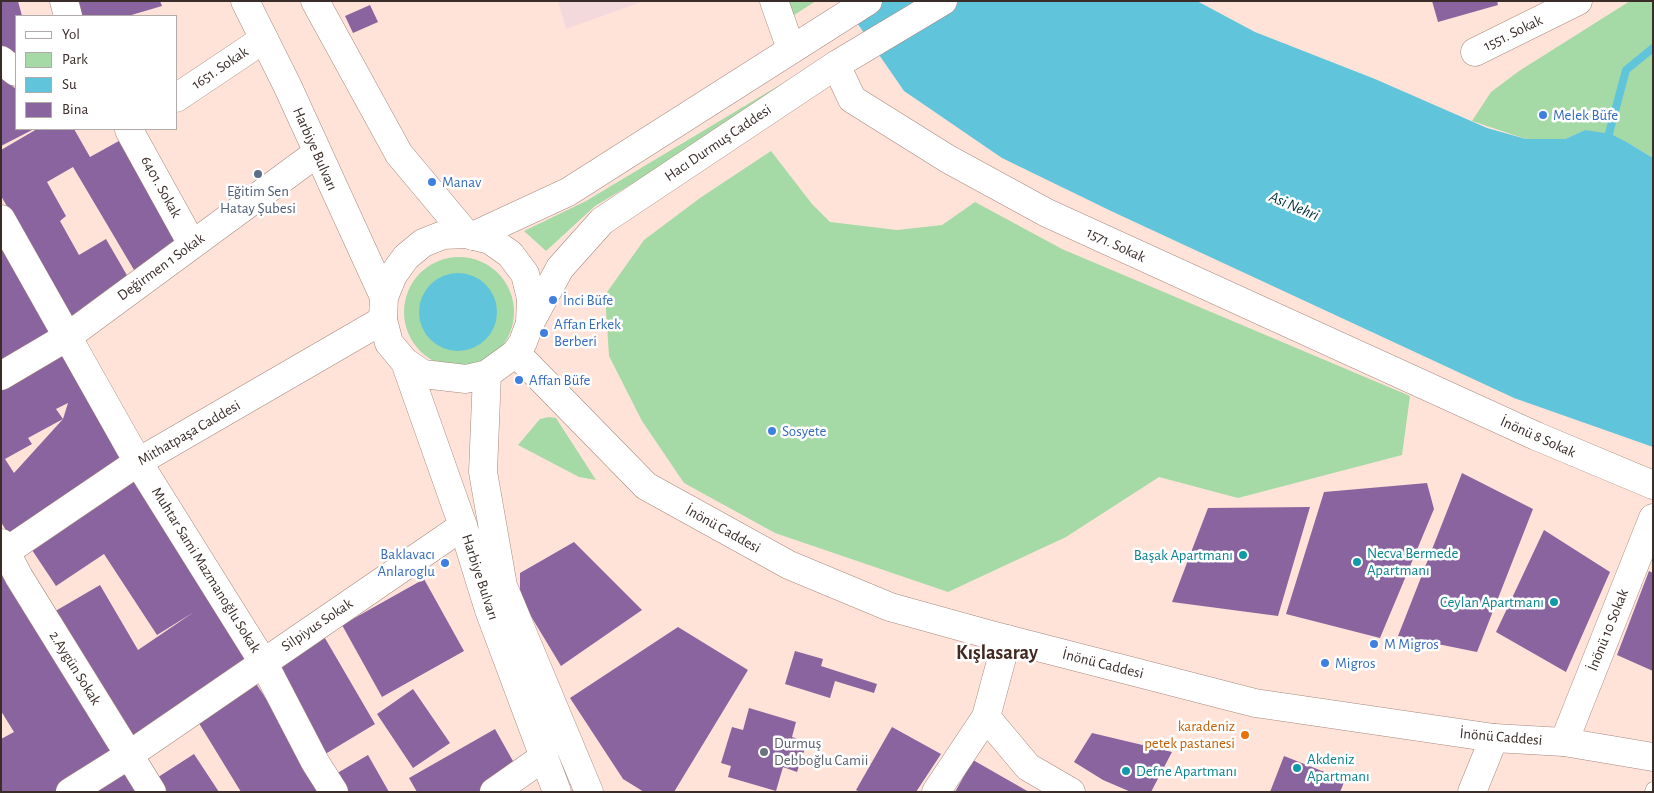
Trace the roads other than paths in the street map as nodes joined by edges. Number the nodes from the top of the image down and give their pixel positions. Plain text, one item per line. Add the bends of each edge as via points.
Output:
1 (64, 1) edge
2 (245, 1) edge
3 (315, 1) edge
4 (774, 1) edge
5 (868, 1) edge
6 (943, 1) edge
7 (1578, 1) edge
8 (68, 15) edge
9 (264, 39) junction
10 (799, 44) junction
11 (1475, 52) dead end
12 (1, 60) edge
13 (836, 65) junction
14 (15, 71) edge
15 (178, 97) edge
16 (128, 130) edge
17 (317, 153) junction
18 (1, 219) edge
19 (470, 235) junction
20 (192, 244) junction
21 (383, 309) junction
22 (530, 323) junction
23 (67, 337) junction
24 (516, 353) junction
25 (405, 362) junction
26 (487, 374) junction
27 (1, 376) edge
28 (1425, 386) joint
29 (138, 462) junction
30 (1653, 485) edge
31 (1653, 518) edge
32 (463, 526) junction
33 (3, 550) edge
34 (1007, 639) junction
35 (264, 662) junction
36 (986, 717) junction
37 (1494, 738) junction
38 (1564, 742) junction
39 (129, 755) junction
40 (1653, 757) edge
41 (544, 758) junction
42 (70, 792) edge
43 (152, 792) edge
44 (334, 792) edge
45 (494, 792) edge
46 (557, 792) edge
47 (589, 792) edge
48 (936, 792) edge
49 (1071, 792) edge
50 (1472, 792) edge

1 - 8 street
2 - 9 street, Harbiye Bulvarı
3 - 19 street via 399,154
4 - 10 street
5 - 10 street
6 - 13 street, Hacı Durmuş Caddesi
7 - 11 street, 1551. Sokak
9 - 15 street, 1651. Sokak
9 - 17 street, Harbiye Bulvarı
10 - 19 street via 568,192
12 - 14 street
13 - 22 street, Hacı Durmuş Caddesi via 602,221 560,268
13 - 28 street, 1571. Sokak via 852,99 948,159 1039,209
16 - 20 street, 6401. Sokak
17 - 20 street, Değirmen 1 Sokak
17 - 21 street, Harbiye Bulvarı
18 - 23 street, Muhtar Sami Mazmanoğlu Sokak
19 - 21 street, Harbiye Bulvarı via 444,235 423,243 406,257 393,275
19 - 22 street, Harbiye Bulvarı via 490,240 510,254 525,274 531,298
20 - 23 street, Değirmen 1 Sokak
21 - 25 street, Harbiye Bulvarı via 389,343
21 - 29 street, Mithatpaşa Caddesi
22 - 24 street, Harbiye Bulvarı
23 - 27 street, Değirmen 1 Sokak
23 - 29 street, Muhtar Sami Mazmanoğlu Sokak
24 - 26 street, Harbiye Bulvarı
24 - 34 street, İnönü Caddesi via 646,486 788,565 890,606
25 - 26 street, Harbiye Bulvarı via 423,374 445,378 466,379
25 - 32 street, Harbiye Bulvarı
26 - 47 street, Harbiye Bulvarı via 483,472 503,586
28 - 30 street, İnönü 8 Sokak
29 - 33 street, Mithatpaşa Caddesi
29 - 35 street, Muhtar Sami Mazmanoğlu Sokak
31 - 38 street, İnönü 10 Sokak
32 - 35 street, Silpiyus Sokak
32 - 41 street, Harbiye Bulvarı via 489,610
33 - 39 street, 2.Aygün Sokak
34 - 36 street
34 - 37 street, İnönü Caddesi via 1255,703
35 - 39 street, Silpiyus Sokak
35 - 44 street, Muhtar Sami Mazmanoğlu Sokak via 315,762
36 - 48 street
36 - 49 street via 1028,767
37 - 38 street, İnönü Caddesi
37 - 50 street
38 - 40 street, İnönü Caddesi
39 - 42 street, Silpiyus Sokak
39 - 43 street, 2.Aygün Sokak
41 - 45 street
41 - 46 street, Harbiye Bulvarı

